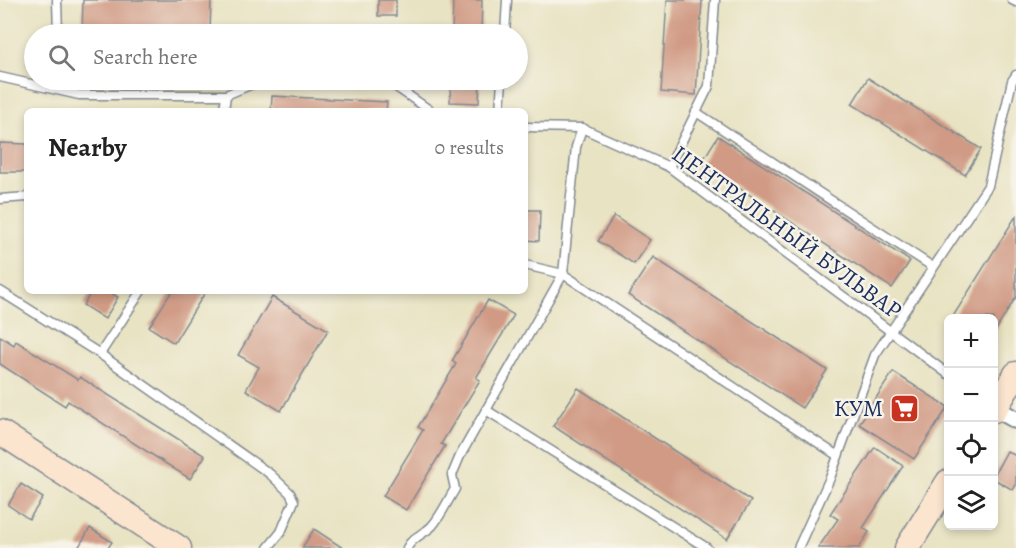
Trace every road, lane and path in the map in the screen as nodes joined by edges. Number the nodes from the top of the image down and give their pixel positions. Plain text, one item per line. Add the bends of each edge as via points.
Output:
1 (57, 0) edge
2 (507, 0) edge
3 (715, 0) edge
4 (1012, 0) edge
5 (1016, 2) edge
6 (58, 24) edge
7 (506, 24) edge
8 (1016, 75) edge
9 (0, 77) edge
10 (24, 83) edge
11 (54, 90) edge
12 (238, 90) edge
13 (401, 90) edge
14 (501, 90) edge
15 (58, 91) joint
16 (226, 95) junction
17 (224, 108) edge
18 (427, 108) edge
19 (500, 108) edge
20 (696, 112) junction
21 (528, 126) edge
22 (582, 128) junction
23 (669, 167) junction
24 (24, 197) edge
25 (0, 199) edge
26 (528, 266) edge
27 (933, 267) junction
28 (563, 274) junction
29 (0, 291) edge
30 (139, 294) edge
31 (890, 331) junction
32 (100, 354) junction
33 (944, 371) edge
34 (1016, 374) edge
35 (998, 402) edge
36 (486, 410) junction
37 (998, 410) edge
38 (1016, 420) edge
39 (0, 432) edge
40 (838, 456) junction
41 (944, 488) edge
42 (173, 546) edge
43 (268, 548) edge
44 (407, 548) edge
45 (707, 548) edge
46 (798, 548) edge
47 (907, 548) edge

1 - 6 lane
2 - 7 lane
3 - 20 lane via 709,86
4 - 5 lane
8 - 27 lane via 988,186
9 - 10 lane
11 - 15 lane
12 - 16 lane
13 - 18 lane
14 - 19 lane
15 - 16 lane via 79,95
16 - 17 lane
20 - 23 lane
20 - 27 lane
21 - 22 lane, ЦЕНТРАЛЬНЫЙ БУЛЬВАР
22 - 23 lane, ЦЕНТРАЛЬНЫЙ БУЛЬВАР
22 - 28 lane via 576,147
23 - 31 lane, ЦЕНТРАЛЬНЫЙ БУЛЬВАР
24 - 25 lane
26 - 28 lane
27 - 31 lane
28 - 36 lane
28 - 40 lane
29 - 32 lane
30 - 32 lane
31 - 33 lane, ЦЕНТРАЛЬНЫЙ БУЛЬВАР
31 - 40 lane via 871,364
32 - 43 lane via 270,474 290,494 294,501 292,509
34 - 35 street
36 - 44 lane via 452,475 455,489 432,526
36 - 45 lane
37 - 38 street
39 - 42 street
40 - 46 lane
41 - 47 street

